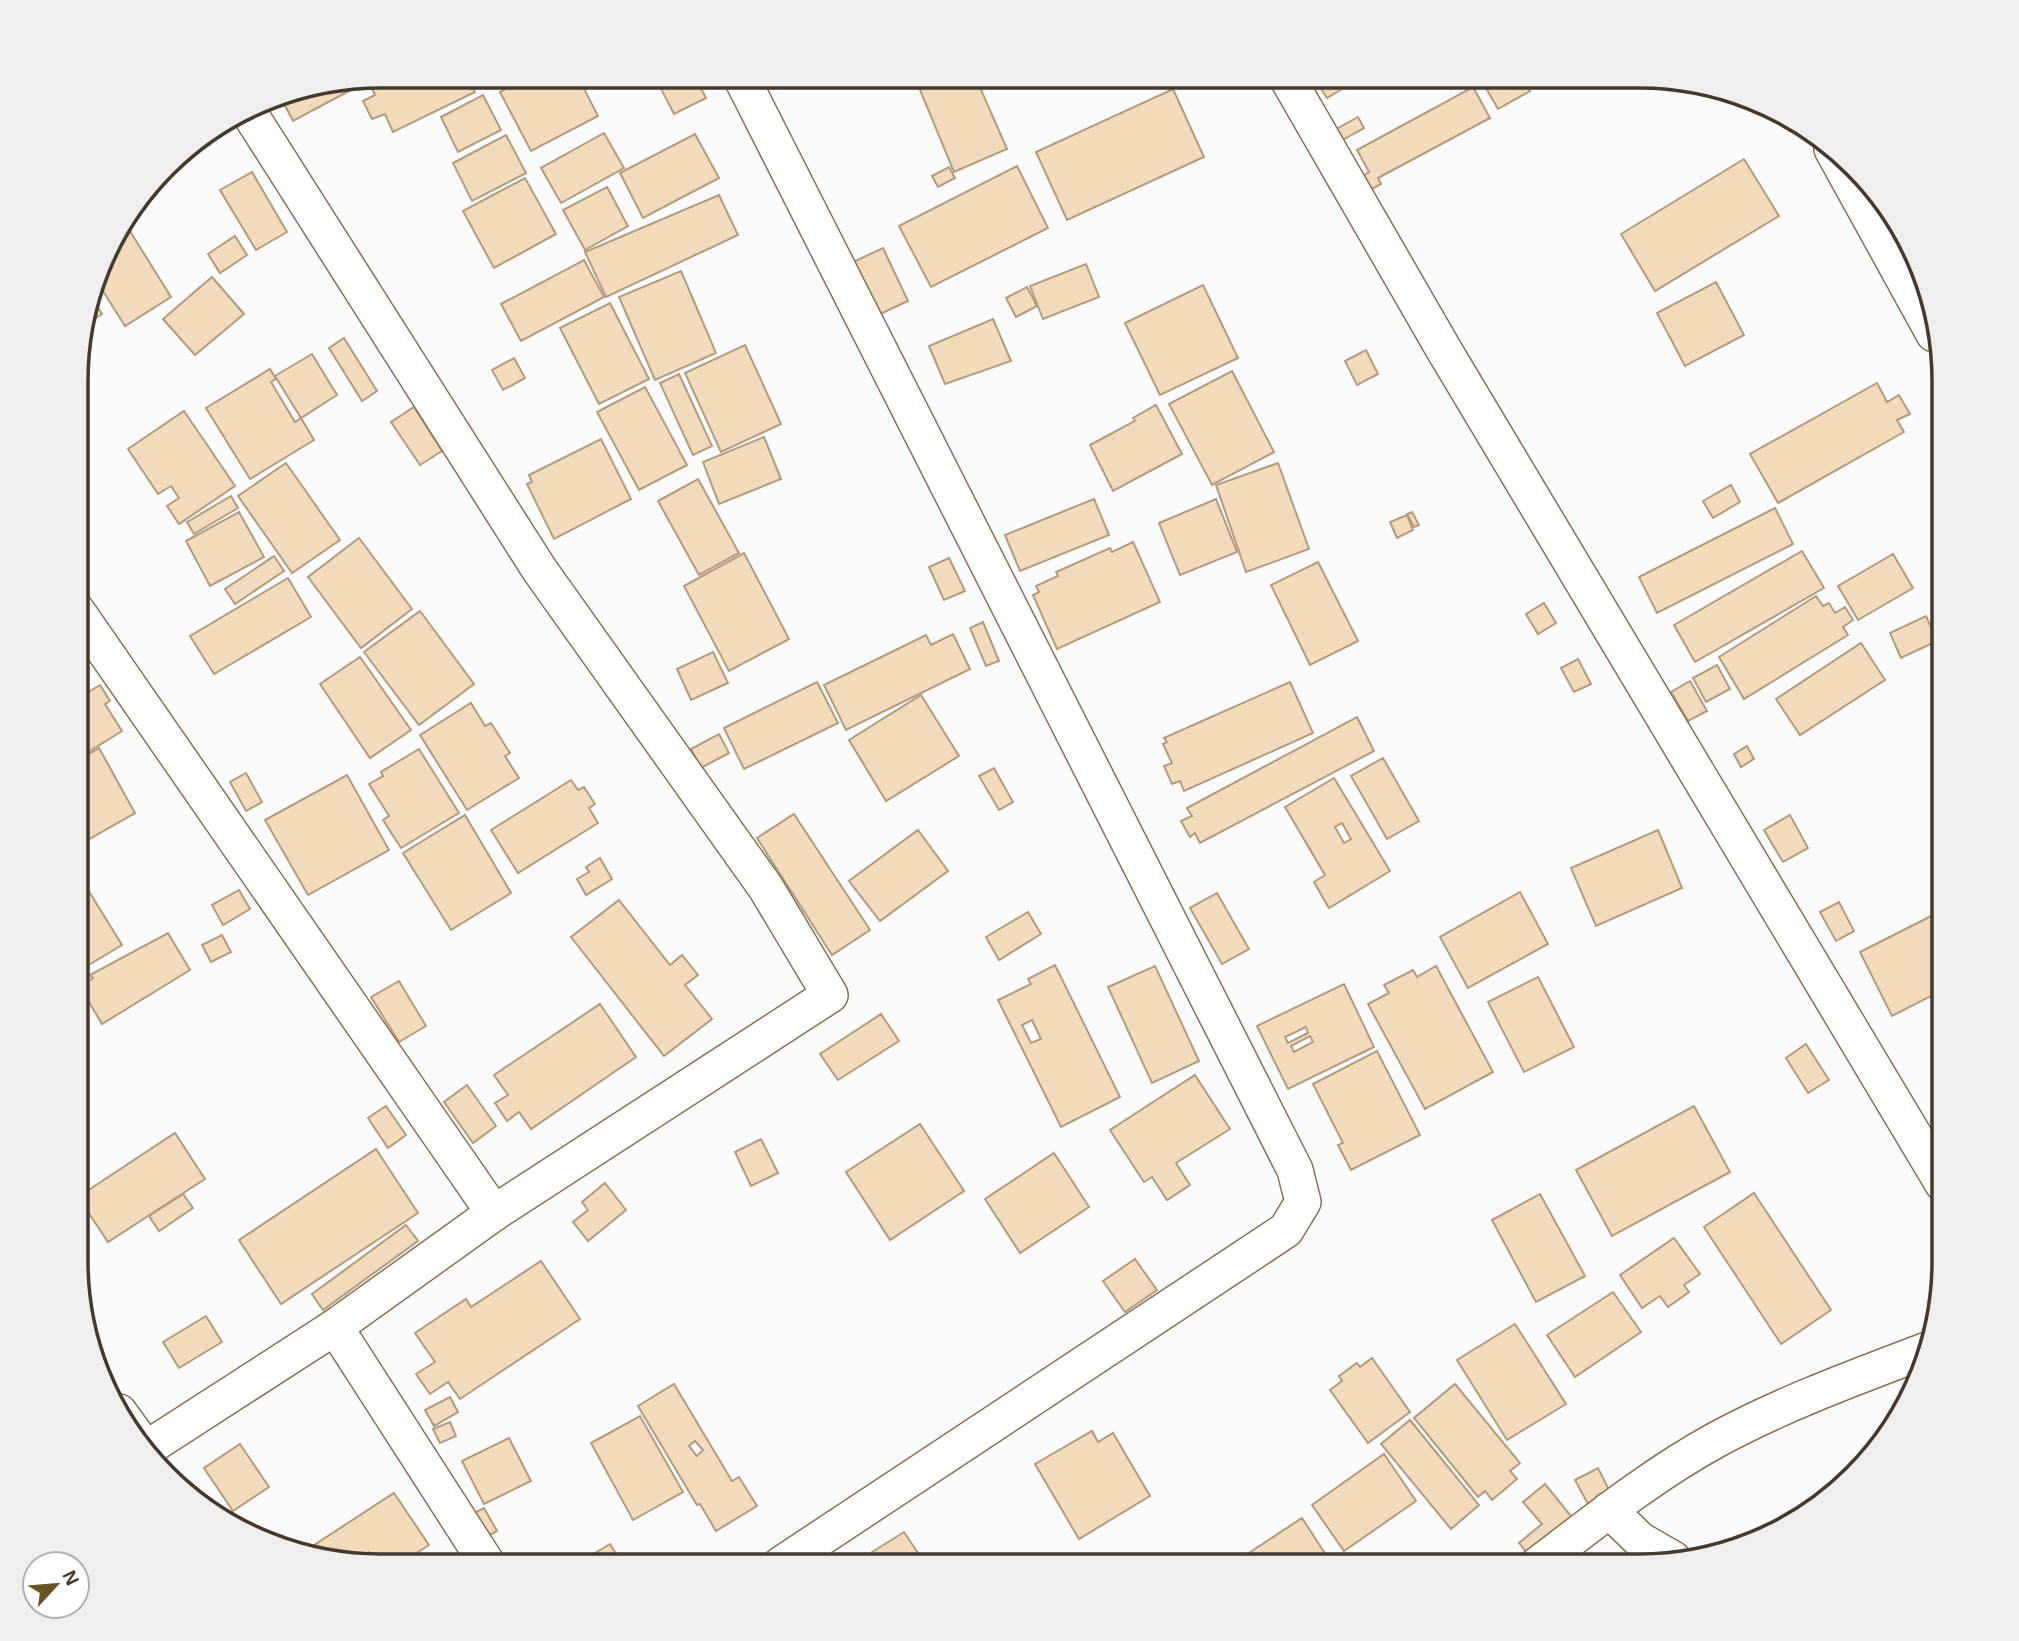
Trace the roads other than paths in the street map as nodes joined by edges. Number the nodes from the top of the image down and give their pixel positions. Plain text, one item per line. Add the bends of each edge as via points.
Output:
1 (747, 88) edge
2 (1293, 88) edge
3 (252, 117) edge
4 (1844, 172) edge
5 (1925, 317) edge
6 (88, 627) edge
7 (1932, 1166) edge
8 (494, 1213) junction
9 (335, 1327) junction
10 (1916, 1354) edge
11 (153, 1445) edge
12 (1609, 1510) junction
13 (1662, 1552) edge
14 (481, 1554) edge
15 (797, 1554) edge
16 (1552, 1554) edge

1 - 15 street via 1295,1170 1303,1202 1286,1230
2 - 7 street via 1444,350
3 - 8 street via 539,569 766,888 830,995
4 - 5 street
6 - 8 street
8 - 9 street
9 - 11 street
9 - 14 street
10 - 12 street via 1715,1440
12 - 13 street via 1640,1540
12 - 16 street

